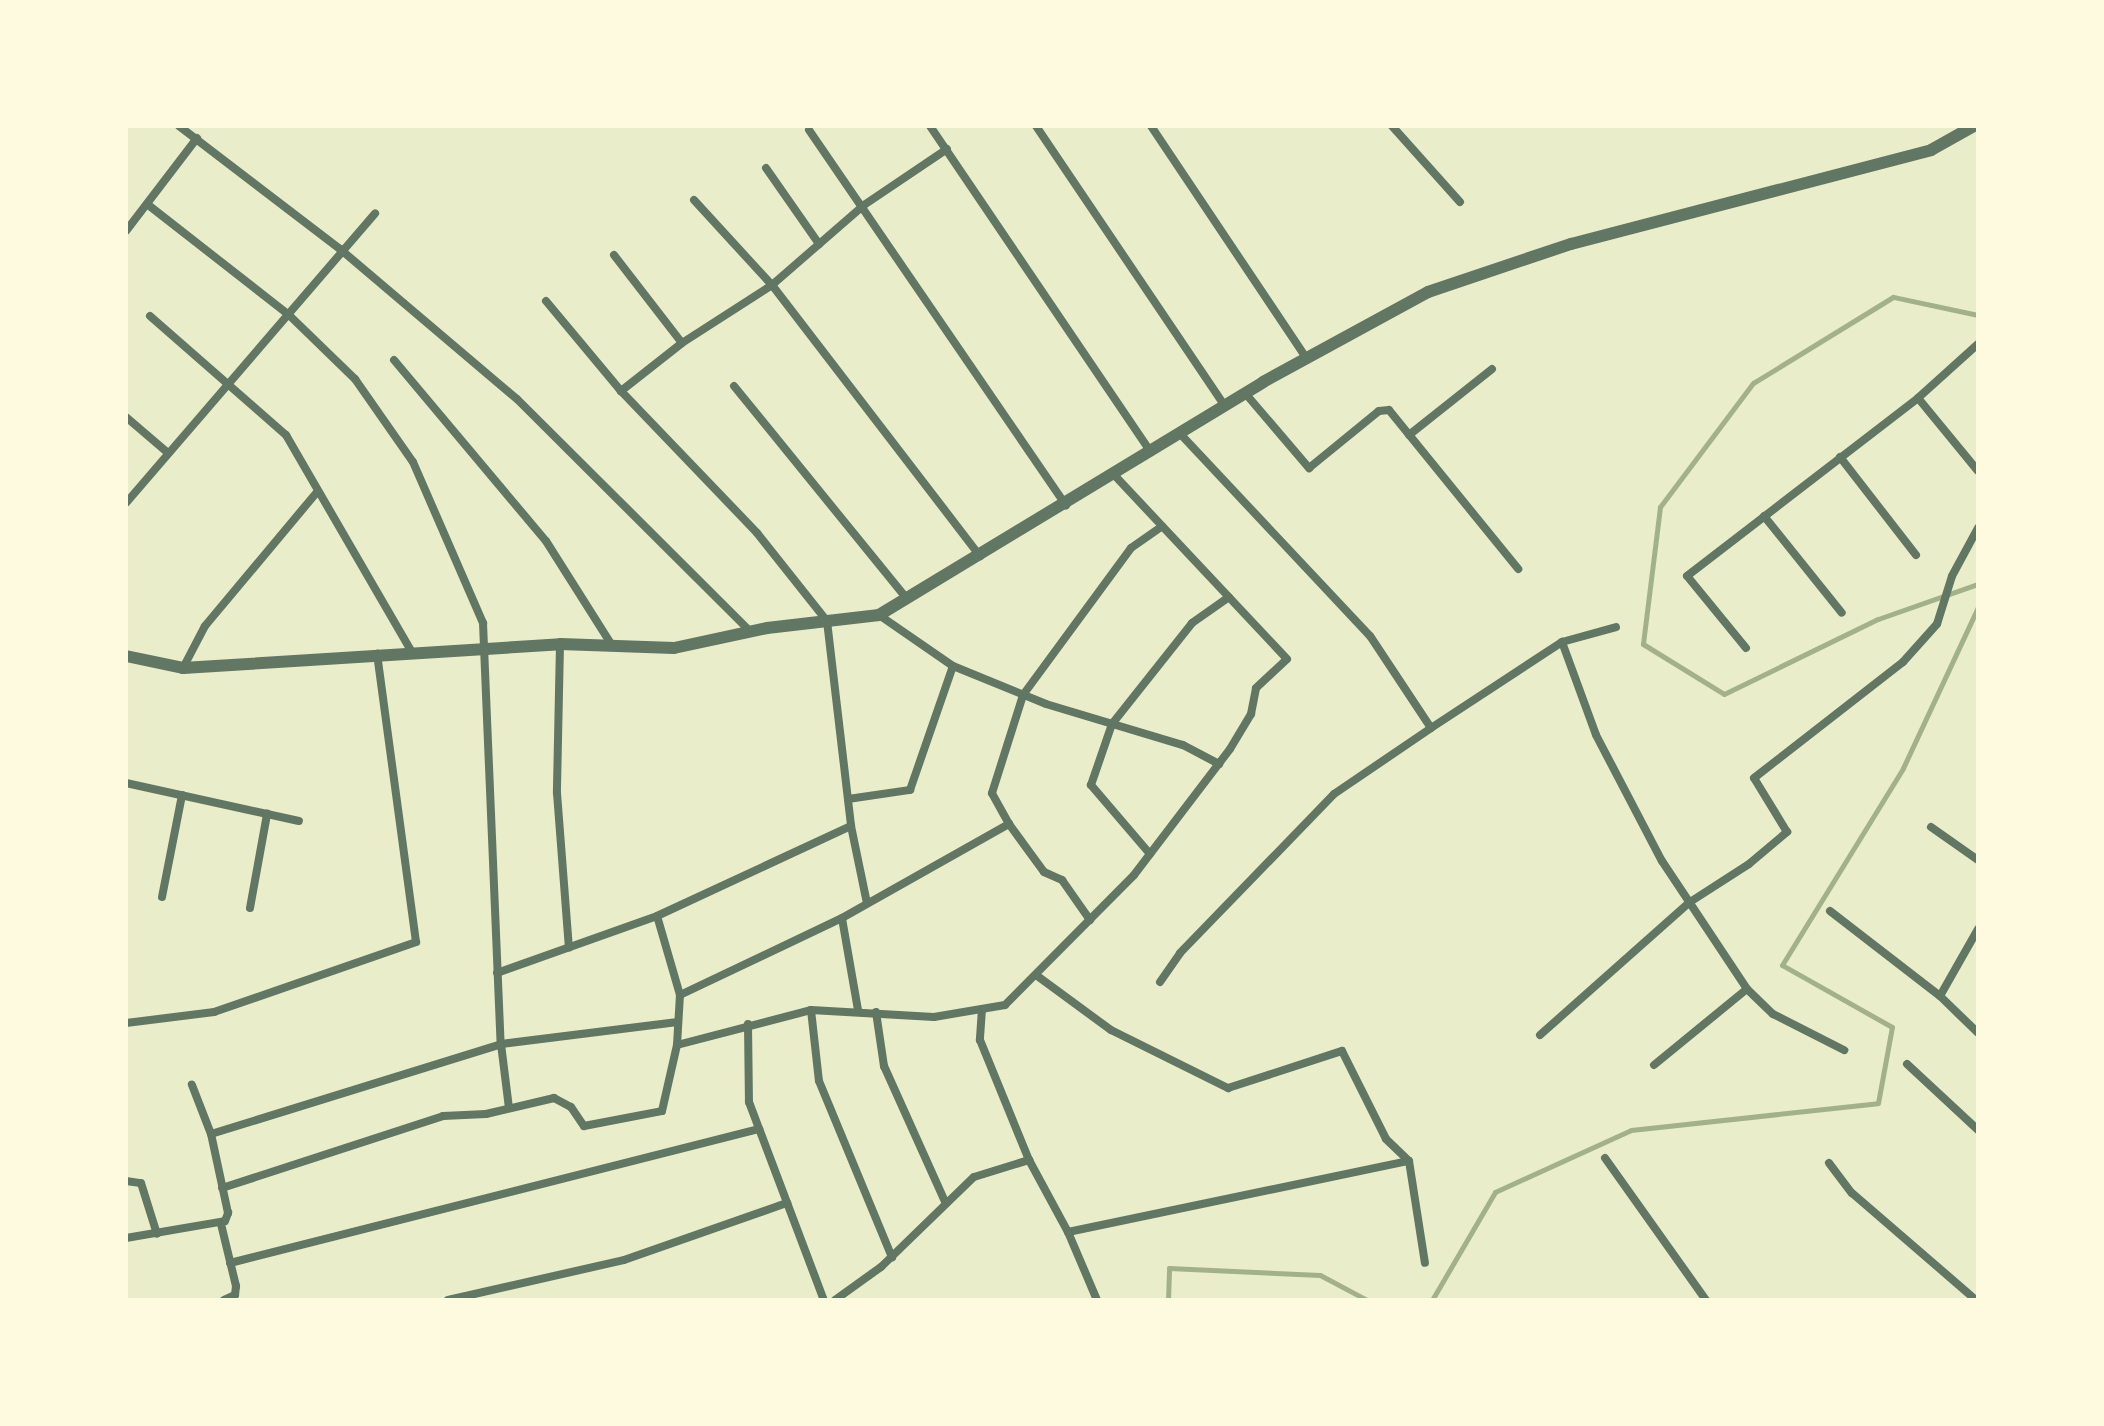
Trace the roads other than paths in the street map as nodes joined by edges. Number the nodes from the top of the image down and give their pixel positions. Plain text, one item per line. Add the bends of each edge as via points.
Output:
1 (179, 126) edge
2 (930, 126) edge
3 (1036, 126) edge
4 (1151, 126) edge
5 (1392, 126) edge
6 (1974, 126) edge
7 (809, 130) dead end
8 (197, 138) junction
9 (947, 149) junction
10 (766, 168) dead end
11 (694, 200) dead end
12 (1460, 202) dead end
13 (147, 204) junction
14 (864, 205) junction
15 (375, 213) dead end
16 (126, 231) edge
17 (819, 244) junction
18 (340, 249) junction
19 (614, 255) dead end
20 (772, 285) junction
21 (546, 301) dead end
22 (289, 315) junction
23 (150, 316) dead end
24 (682, 343) junction
25 (1978, 344) edge
26 (1307, 359) junction
27 (394, 360) dead end
28 (1492, 369) dead end
29 (227, 383) junction
30 (734, 386) dead end
31 (621, 391) junction
32 (1245, 393) junction
33 (1918, 398) junction
34 (1225, 406) junction
35 (126, 417) edge
36 (1180, 434) junction
37 (1409, 435) junction
38 (1151, 452) junction
39 (168, 453) junction
40 (1840, 457) junction
41 (1978, 471) edge
42 (1114, 475) junction
43 (317, 492) junction
44 (126, 503) edge
45 (1066, 505) junction
46 (1764, 516) junction
47 (1162, 526) junction
48 (1978, 528) edge
49 (1916, 555) dead end
50 (980, 556) junction
51 (1518, 569) dead end
52 (1229, 597) junction
53 (907, 599) junction
54 (1842, 613) dead end
55 (879, 615) junction
56 (827, 621) junction
57 (1616, 627) dead end
58 (750, 631) junction
59 (1562, 642) junction
60 (560, 644) junction
61 (611, 644) junction
62 (1746, 648) dead end
63 (411, 651) junction
64 (482, 651) junction
65 (377, 654) junction
66 (126, 656) edge
67 (953, 666) junction
68 (183, 668) junction
69 (1023, 695) junction
70 (1112, 724) junction
71 (1431, 728) junction
72 (1219, 764) junction
73 (126, 783) edge
74 (182, 795) junction
75 (848, 799) junction
76 (267, 814) junction
77 (299, 821) dead end
78 (1009, 824) junction
79 (851, 826) junction
80 (1931, 827) dead end
81 (1150, 854) junction
82 (1978, 860) edge
83 (162, 897) dead end
84 (1690, 902) junction
85 (867, 903) junction
86 (250, 908) dead end
87 (1830, 911) dead end
88 (657, 916) junction
89 (842, 918) junction
90 (1090, 920) junction
91 (1978, 929) edge
92 (569, 948) junction
93 (497, 973) junction
94 (1036, 975) junction
95 (1160, 982) dead end
96 (1747, 989) junction
97 (680, 995) junction
98 (1940, 996) junction
99 (982, 1009) junction
100 (811, 1010) junction
101 (858, 1010) junction
102 (876, 1012) junction
103 (678, 1022) junction
104 (126, 1023) edge
105 (748, 1024) junction
106 (1978, 1033) edge
107 (1540, 1035) dead end
108 (501, 1044) junction
109 (677, 1045) junction
110 (1844, 1050) dead end
111 (1907, 1064) dead end
112 (1654, 1065) dead end
113 (192, 1085) dead end
114 (509, 1108) junction
115 (759, 1129) junction
116 (1978, 1130) edge
117 (211, 1134) junction
118 (1605, 1158) dead end
119 (1029, 1160) junction
120 (1409, 1161) junction
121 (1829, 1163) dead end
122 (126, 1181) edge
123 (222, 1188) junction
124 (787, 1203) junction
125 (946, 1204) junction
126 (221, 1224) junction
127 (1068, 1232) junction
128 (157, 1234) junction
129 (126, 1238) edge
130 (892, 1257) junction
131 (230, 1263) junction
132 (1425, 1263) dead end
133 (224, 1300) edge
134 (448, 1300) edge
135 (824, 1300) edge
136 (835, 1300) edge
137 (1097, 1300) edge
138 (1706, 1300) edge
139 (1976, 1300) edge

1 - 8 street
2 - 9 street
3 - 34 street
4 - 26 street
5 - 12 street
6 - 26 street via 1931,150 1571,244 1443,287
7 - 14 street
8 - 13 street
8 - 18 street
9 - 14 street
9 - 38 street
10 - 17 street
11 - 20 street
13 - 16 street
13 - 22 street
14 - 17 street
14 - 45 street
15 - 18 street
17 - 20 street
18 - 22 street
18 - 58 street via 517,399
19 - 24 street
20 - 24 street
20 - 50 street
21 - 31 street
22 - 29 street
22 - 64 street via 355,379 413,462 483,623
23 - 29 street
24 - 31 street
25 - 33 street
26 - 32 street
27 - 61 street via 546,541
28 - 37 street
29 - 39 street
29 - 43 street via 286,435
30 - 53 street
31 - 56 street via 757,533
32 - 34 street
32 - 37 street via 1309,468 1384,408
33 - 40 street
33 - 41 street
34 - 36 street
35 - 39 street
36 - 38 street
36 - 71 street via 1370,636
37 - 51 street
38 - 42 street
39 - 44 street
40 - 46 street
40 - 49 street
42 - 45 street
42 - 47 street
43 - 63 street
43 - 68 street via 205,626
45 - 50 street
46 - 54 street
46 - 62 street via 1687,576
47 - 52 street
47 - 69 street via 1131,548
48 - 84 street via 1952,576 1937,624 1903,662 1754,778 1787,832
50 - 53 street
52 - 70 street via 1192,623
52 - 72 street via 1287,659 1256,688 1251,714
53 - 55 street
55 - 56 street
55 - 67 street
56 - 58 street
56 - 75 street
57 - 59 street
58 - 61 street via 674,648
59 - 71 street
59 - 84 street via 1596,735
60 - 61 street
60 - 64 street
60 - 92 street via 557,793
63 - 64 street
63 - 65 street
64 - 93 street
65 - 68 street
65 - 104 street via 416,942 214,1012
66 - 68 street
67 - 69 street
67 - 75 street via 910,790
69 - 70 street
69 - 78 street via 992,793
70 - 72 street via 1183,745
70 - 81 street via 1091,785
71 - 95 street via 1334,794 1180,953
72 - 81 street
73 - 74 street
74 - 76 street
74 - 83 street
75 - 79 street
76 - 77 street
76 - 86 street
78 - 85 street
78 - 90 street via 1044,872 1062,880
79 - 85 street
79 - 88 street
80 - 82 street
81 - 90 street
84 - 96 street
84 - 107 street
85 - 89 street
87 - 98 street
88 - 92 street
88 - 97 street
89 - 97 street
89 - 101 street
90 - 94 street
91 - 98 street
92 - 93 street
93 - 108 street
94 - 99 street via 1005,1005
94 - 120 street via 1111,1030 1228,1088 1342,1051 1386,1139
96 - 110 street via 1773,1014
96 - 112 street
97 - 103 street
98 - 106 street
99 - 102 street via 934,1017
99 - 119 street via 980,1040
100 - 101 street
100 - 105 street
100 - 130 street via 819,1081
101 - 102 street
102 - 125 street via 884,1066
103 - 108 street
103 - 109 street
105 - 109 street
105 - 115 street via 749,1102
108 - 114 street
108 - 117 street
109 - 114 street via 662,1111 584,1126 571,1107 554,1098
111 - 116 street
113 - 117 street
114 - 123 street via 443,1116
115 - 124 street
115 - 131 street
117 - 123 street
118 - 138 street
119 - 125 street via 974,1177
119 - 127 street
120 - 127 street
120 - 132 street
121 - 139 street via 1852,1193
122 - 128 street via 141,1183
123 - 126 street via 228,1213
124 - 134 street via 624,1260
124 - 135 street
125 - 130 street
126 - 128 street
126 - 131 street
127 - 137 street
128 - 129 street
130 - 136 street
131 - 133 street via 235,1295

